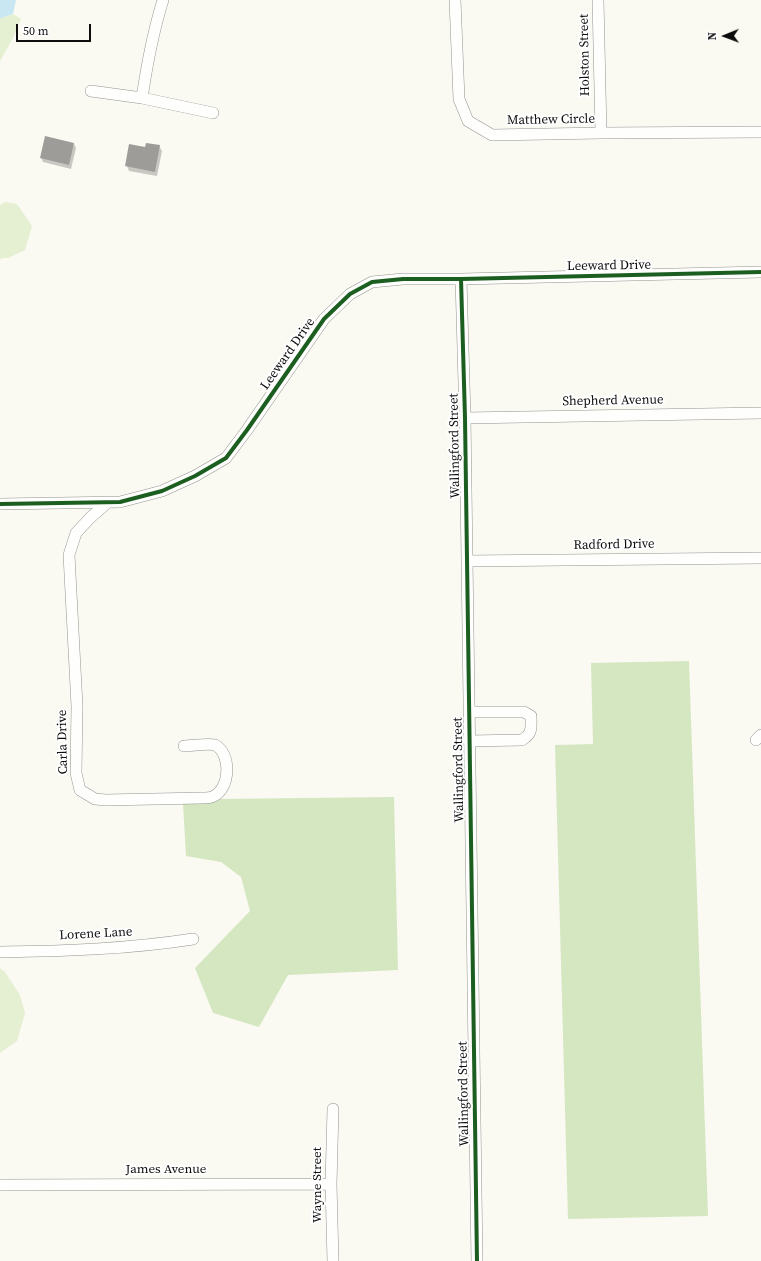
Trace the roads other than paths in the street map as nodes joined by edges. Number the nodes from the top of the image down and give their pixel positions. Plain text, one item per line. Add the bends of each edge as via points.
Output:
1 (163, 0) edge
2 (456, 0) edge
3 (598, 0) edge
4 (91, 91) dead end
5 (142, 98) junction
6 (213, 113) dead end
7 (761, 132) edge
8 (601, 133) junction
9 (761, 272) edge
10 (461, 279) junction
11 (761, 413) edge
12 (465, 418) junction
13 (107, 503) junction
14 (0, 504) edge
15 (761, 558) edge
16 (467, 561) junction
17 (469, 712) junction
18 (469, 741) junction
19 (184, 746) dead end
20 (193, 939) dead end
21 (0, 952) edge
22 (332, 1109) dead end
23 (331, 1184) junction
24 (0, 1185) edge
25 (333, 1261) edge
26 (477, 1261) edge

1 - 5 street via 148,59
2 - 8 street, Matthew Circle via 459,99 468,122 492,135
3 - 8 street, Holston Street
4 - 5 street
5 - 6 street
7 - 8 street, Matthew Circle
9 - 10 street, Leeward Drive
10 - 12 street, Wallingford Street
10 - 13 street, Leeward Drive via 372,282 350,294 324,319 226,458 162,491
11 - 12 street, Shepherd Avenue
12 - 16 street, Wallingford Street
13 - 14 street, Leeward Drive
13 - 19 street, Carla Drive via 76,533 70,555 77,706 76,772 80,790 95,799 106,800 214,796 222,788 228,772 222,750 213,744
15 - 16 street, Radford Drive
16 - 17 street, Wallingford Street
17 - 18 street, Wallingford Street
17 - 18 street via 524,712 531,716 532,728 529,736 522,740
18 - 26 street, Wallingford Street
20 - 21 street, Lorene Lane via 124,947
22 - 23 street, Wayne Street
23 - 24 street, James Avenue
23 - 25 street, Wayne Street

